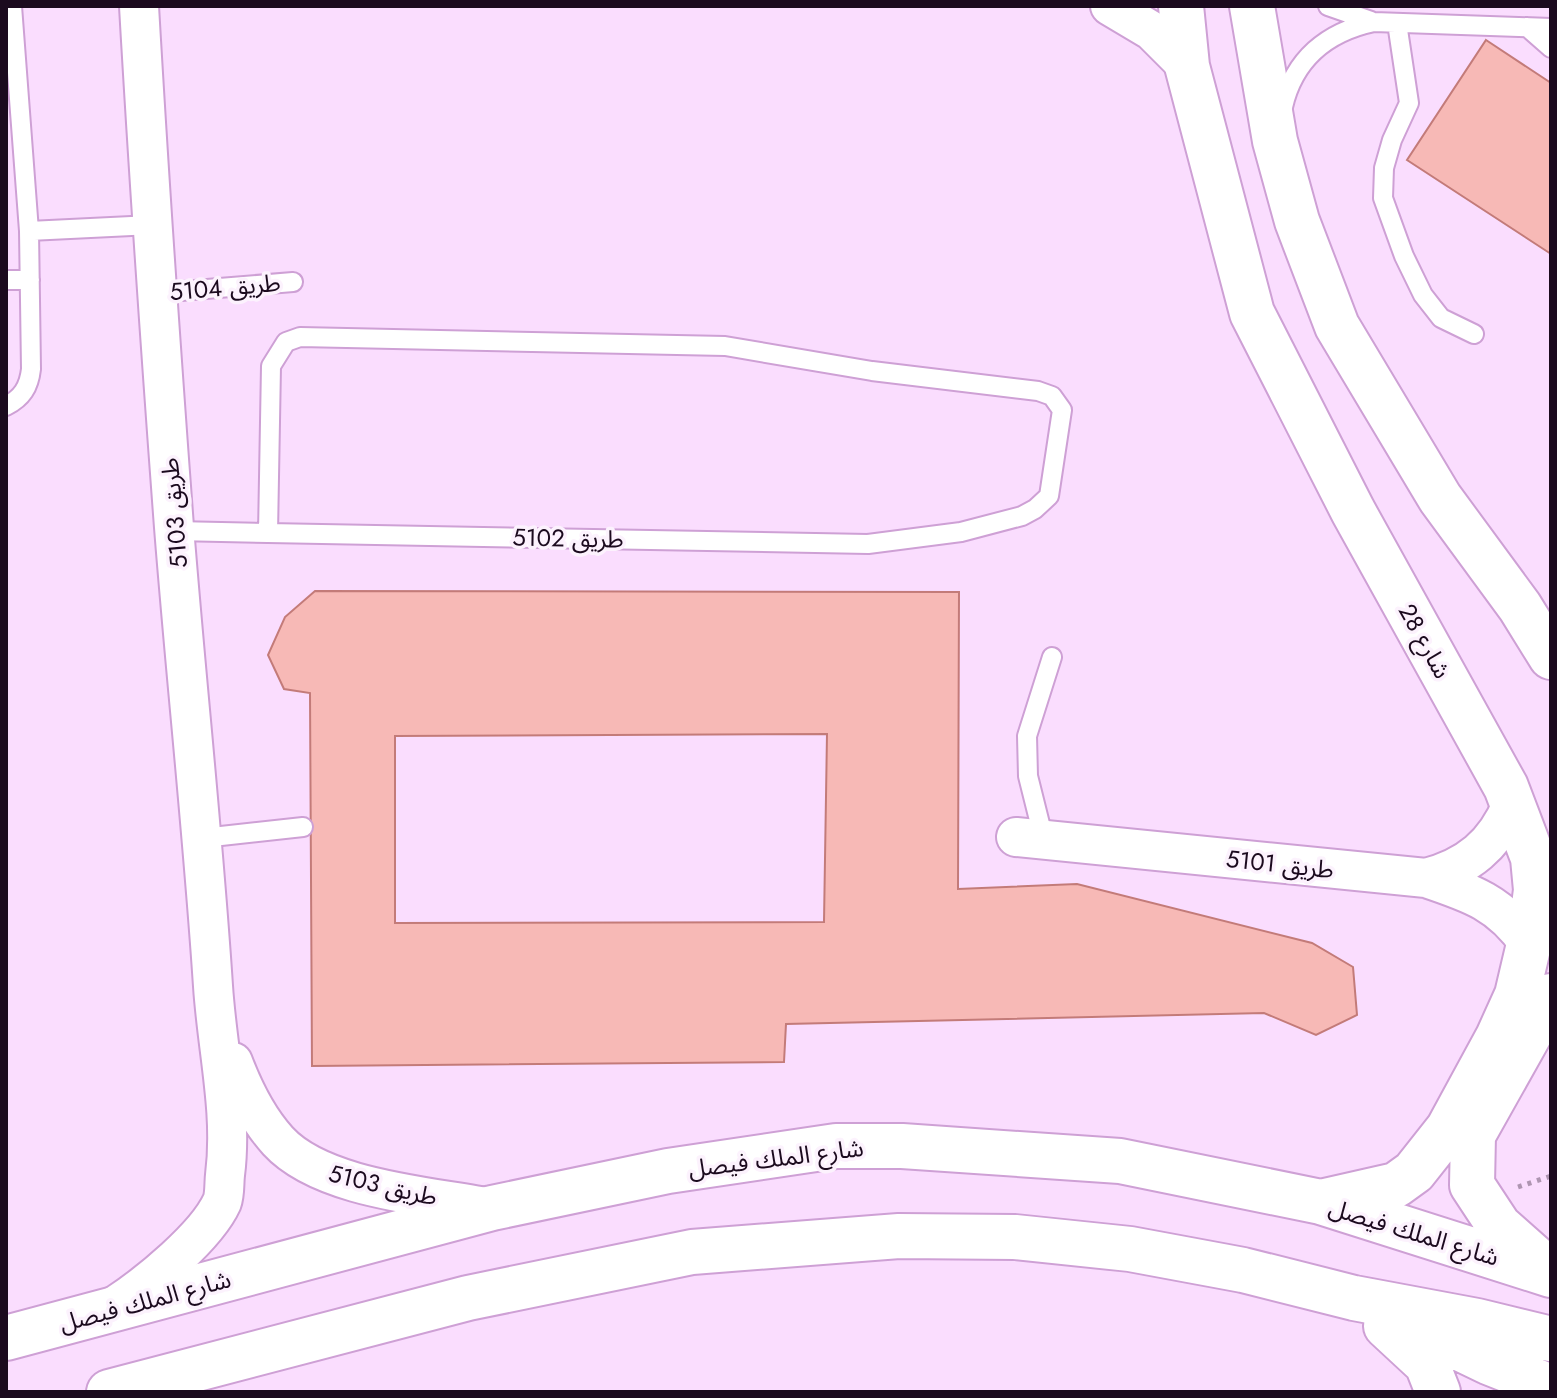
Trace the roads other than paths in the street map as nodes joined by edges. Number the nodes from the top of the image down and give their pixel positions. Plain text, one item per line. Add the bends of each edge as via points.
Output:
1 (12, 6) edge
2 (139, 6) edge
3 (1110, 6) edge
4 (1181, 6) edge
5 (1252, 6) edge
6 (1328, 6) edge
7 (1374, 22) junction
8 (1397, 23) junction
9 (1527, 27) junction
10 (1551, 28) edge
11 (1551, 48) edge
12 (1187, 66) junction
13 (1275, 141) junction
14 (152, 225) junction
15 (29, 231) junction
16 (6, 280) edge
17 (30, 280) junction
18 (293, 282) dead end
19 (157, 293) junction
20 (1474, 334) dead end
21 (6, 406) edge
22 (175, 531) junction
23 (268, 533) junction
24 (1052, 657) dead end
25 (1551, 657) edge
26 (1512, 804) junction
27 (303, 827) dead end
28 (203, 838) junction
29 (1030, 838) joint
30 (1426, 878) junction
31 (1529, 944) junction
32 (1551, 996) edge
33 (215, 1019) junction
34 (1321, 1202) junction
35 (492, 1208) junction
36 (1551, 1273) edge
37 (1354, 1298) junction
38 (107, 1311) junction
39 (6, 1338) edge
40 (1551, 1339) edge
41 (1551, 1387) edge
42 (109, 1392) edge
43 (1438, 1392) edge

1 - 15 lane
2 - 14 street, طريق 5103
3 - 12 street via 1152,31
4 - 12 main road, شارع 28
5 - 13 main road
6 - 7 lane
7 - 8 lane
7 - 13 lane via 1337,33 1307,57 1287,90
8 - 9 lane
8 - 20 lane via 1409,103 1384,168 1383,198 1423,295 1441,318
9 - 10 lane
9 - 11 lane
12 - 26 main road, شارع 28 via 1252,313
13 - 25 main road via 1297,221 1337,326 1440,498
14 - 15 lane
14 - 19 street, طريق 5103
15 - 17 lane
16 - 17 lane
17 - 21 lane via 30,380
18 - 19 lane, طريق 5104
19 - 22 street, طريق 5103
22 - 23 lane, طريق 5102
22 - 28 street, طريق 5103
23 - 23 lane, طريق 5102 via 868,544 961,532 1022,516 1049,496 1062,410 1052,396 1038,391 725,346 300,337 286,342 271,366
24 - 29 lane via 1027,736
26 - 30 street, طريق 5101 via 1479,854
26 - 31 main road, شارع 28 via 1533,858 1536,890
27 - 28 lane
28 - 33 street, طريق 5103
29 - 30 street, طريق 5101
30 - 31 street via 1503,912
31 - 34 main road, شارع 28 via 1517,995 1498,1037 1448,1129 1414,1172 1396,1185
32 - 36 main road via 1473,1135 1472,1185 1499,1226
33 - 35 street, طريق 5103 via 247,1099 280,1143 321,1172
33 - 38 street, طريق 5103 via 227,1119 222,1201 178,1255
34 - 35 main road, شارع الملك فيصل via 1120,1161 836,1146 684,1169
34 - 36 main road, شارع الملك فيصل
35 - 38 main road, شارع الملك فيصل
37 - 40 main road
37 - 41 main road
37 - 42 main road via 1130,1249 1015,1237 885,1237 692,1252 468,1298
37 - 43 main road via 1427,1364
38 - 39 main road, شارع الملك فيصل

